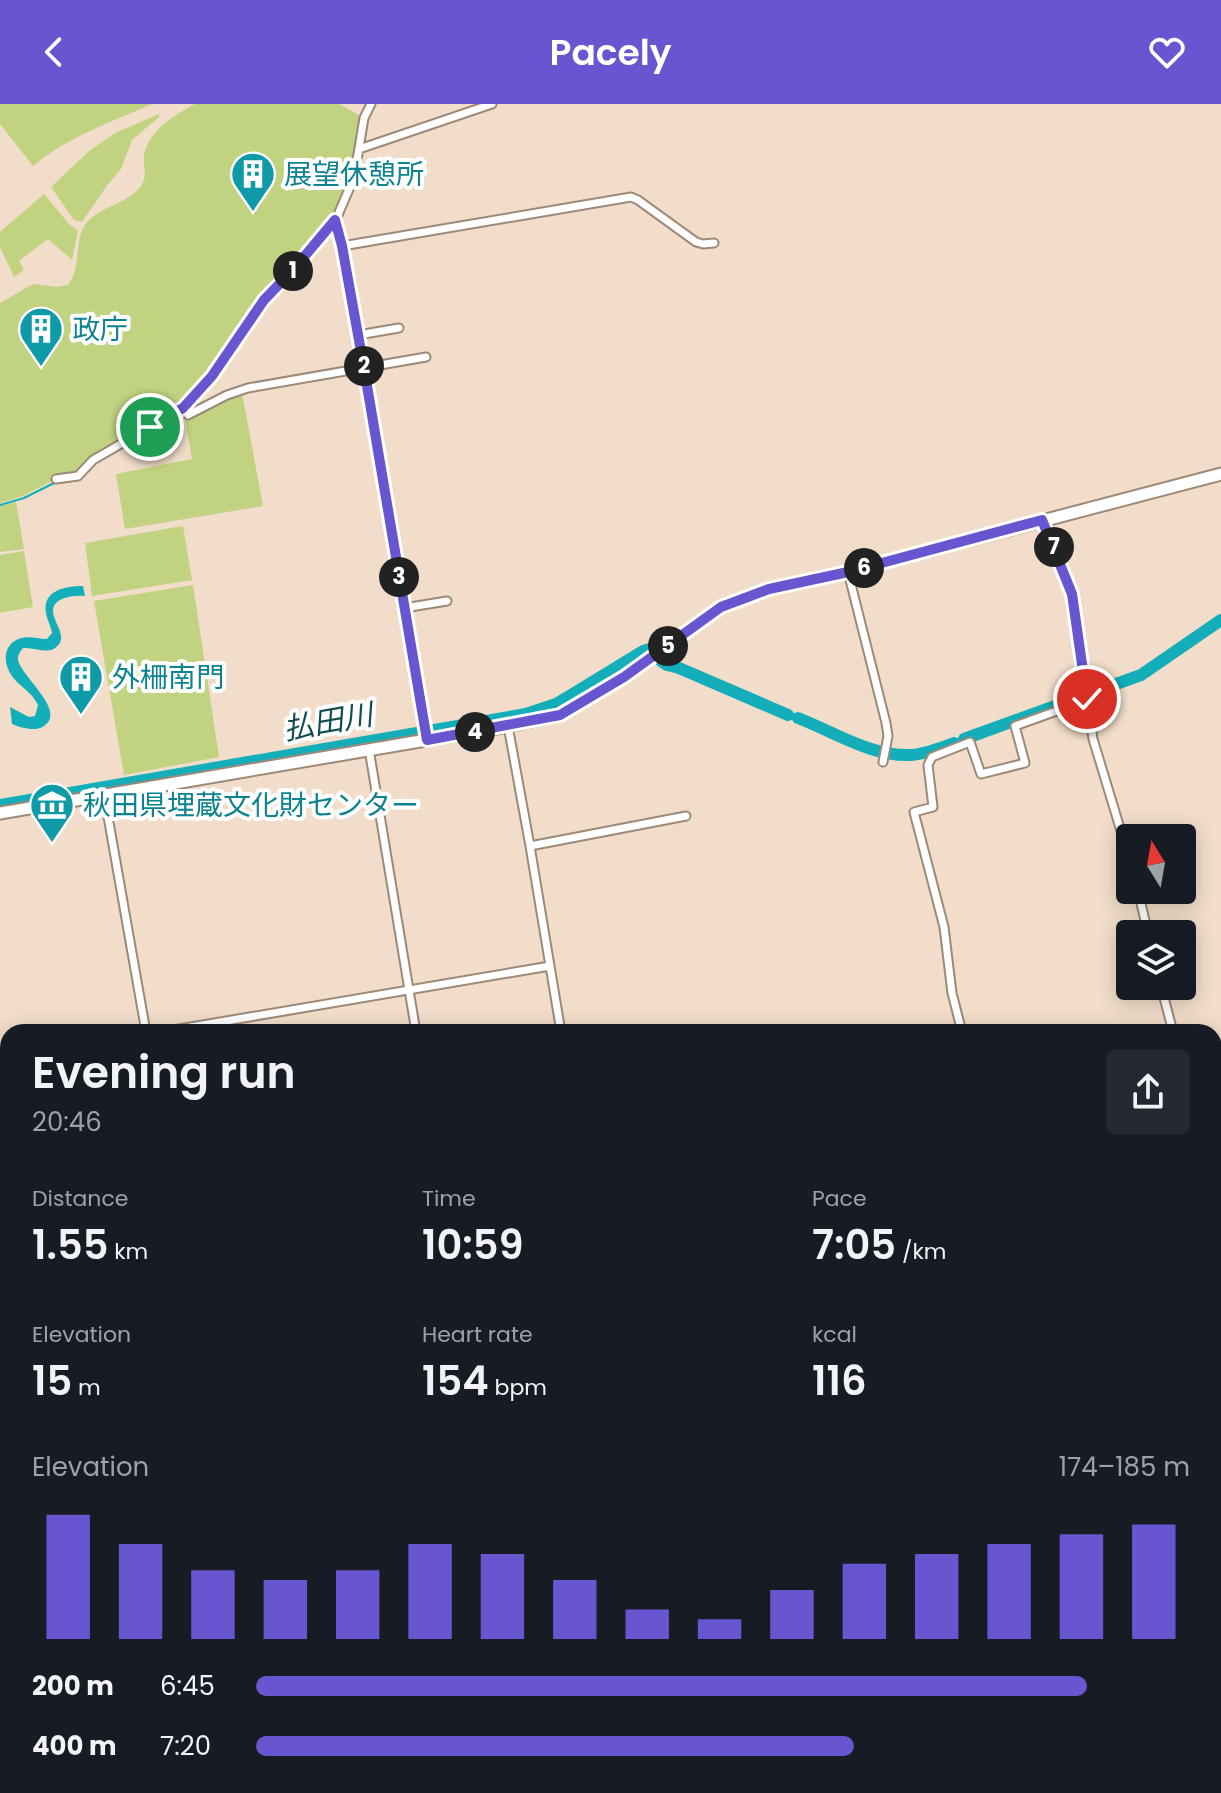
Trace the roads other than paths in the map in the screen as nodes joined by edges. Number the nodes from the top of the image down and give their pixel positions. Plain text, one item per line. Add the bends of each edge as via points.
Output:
1 (371, 104) edge
2 (492, 104) edge
3 (359, 149) junction
4 (335, 220) junction
5 (714, 243) dead end
6 (342, 246) junction
7 (399, 328) dead end
8 (358, 335) junction
9 (426, 357) dead end
10 (364, 368) junction
11 (188, 415) dead end
12 (1221, 474) edge
13 (56, 479) dead end
14 (1042, 520) junction
15 (848, 572) junction
16 (447, 601) dead end
17 (404, 608) junction
18 (1087, 700) junction
19 (508, 726) junction
20 (427, 740) junction
21 (369, 749) junction
22 (883, 762) dead end
23 (104, 794) junction
24 (0, 813) edge
25 (686, 816) dead end
26 (1119, 824) edge
27 (530, 846) junction
28 (550, 966) junction
29 (410, 988) junction
30 (1165, 1000) edge
31 (145, 1024) edge
32 (206, 1024) edge
33 (415, 1024) edge
34 (560, 1024) edge
35 (960, 1024) edge
36 (1171, 1024) edge

1 - 3 street
2 - 3 street
3 - 4 street
4 - 6 street
4 - 13 street via 264,300 183,408 93,460 78,476
5 - 6 street via 696,242 631,197
6 - 8 street
7 - 8 street
8 - 10 street
9 - 10 street
10 - 11 street via 248,388
10 - 17 street
12 - 14 main road
14 - 15 main road
14 - 18 street via 1072,594
15 - 19 main road via 769,589 721,607 624,677 560,715
15 - 22 street via 886,723
16 - 17 street
17 - 20 street
18 - 26 street
18 - 35 street via 1015,726 1025,763 981,774 970,742 932,757 928,765 933,807 914,812 944,927
19 - 20 main road
19 - 27 street
20 - 21 main road
21 - 23 main road
21 - 29 street
23 - 24 main road
23 - 31 street
25 - 27 street
27 - 28 street
28 - 29 street
28 - 34 street
29 - 32 street
29 - 33 street
30 - 36 street

